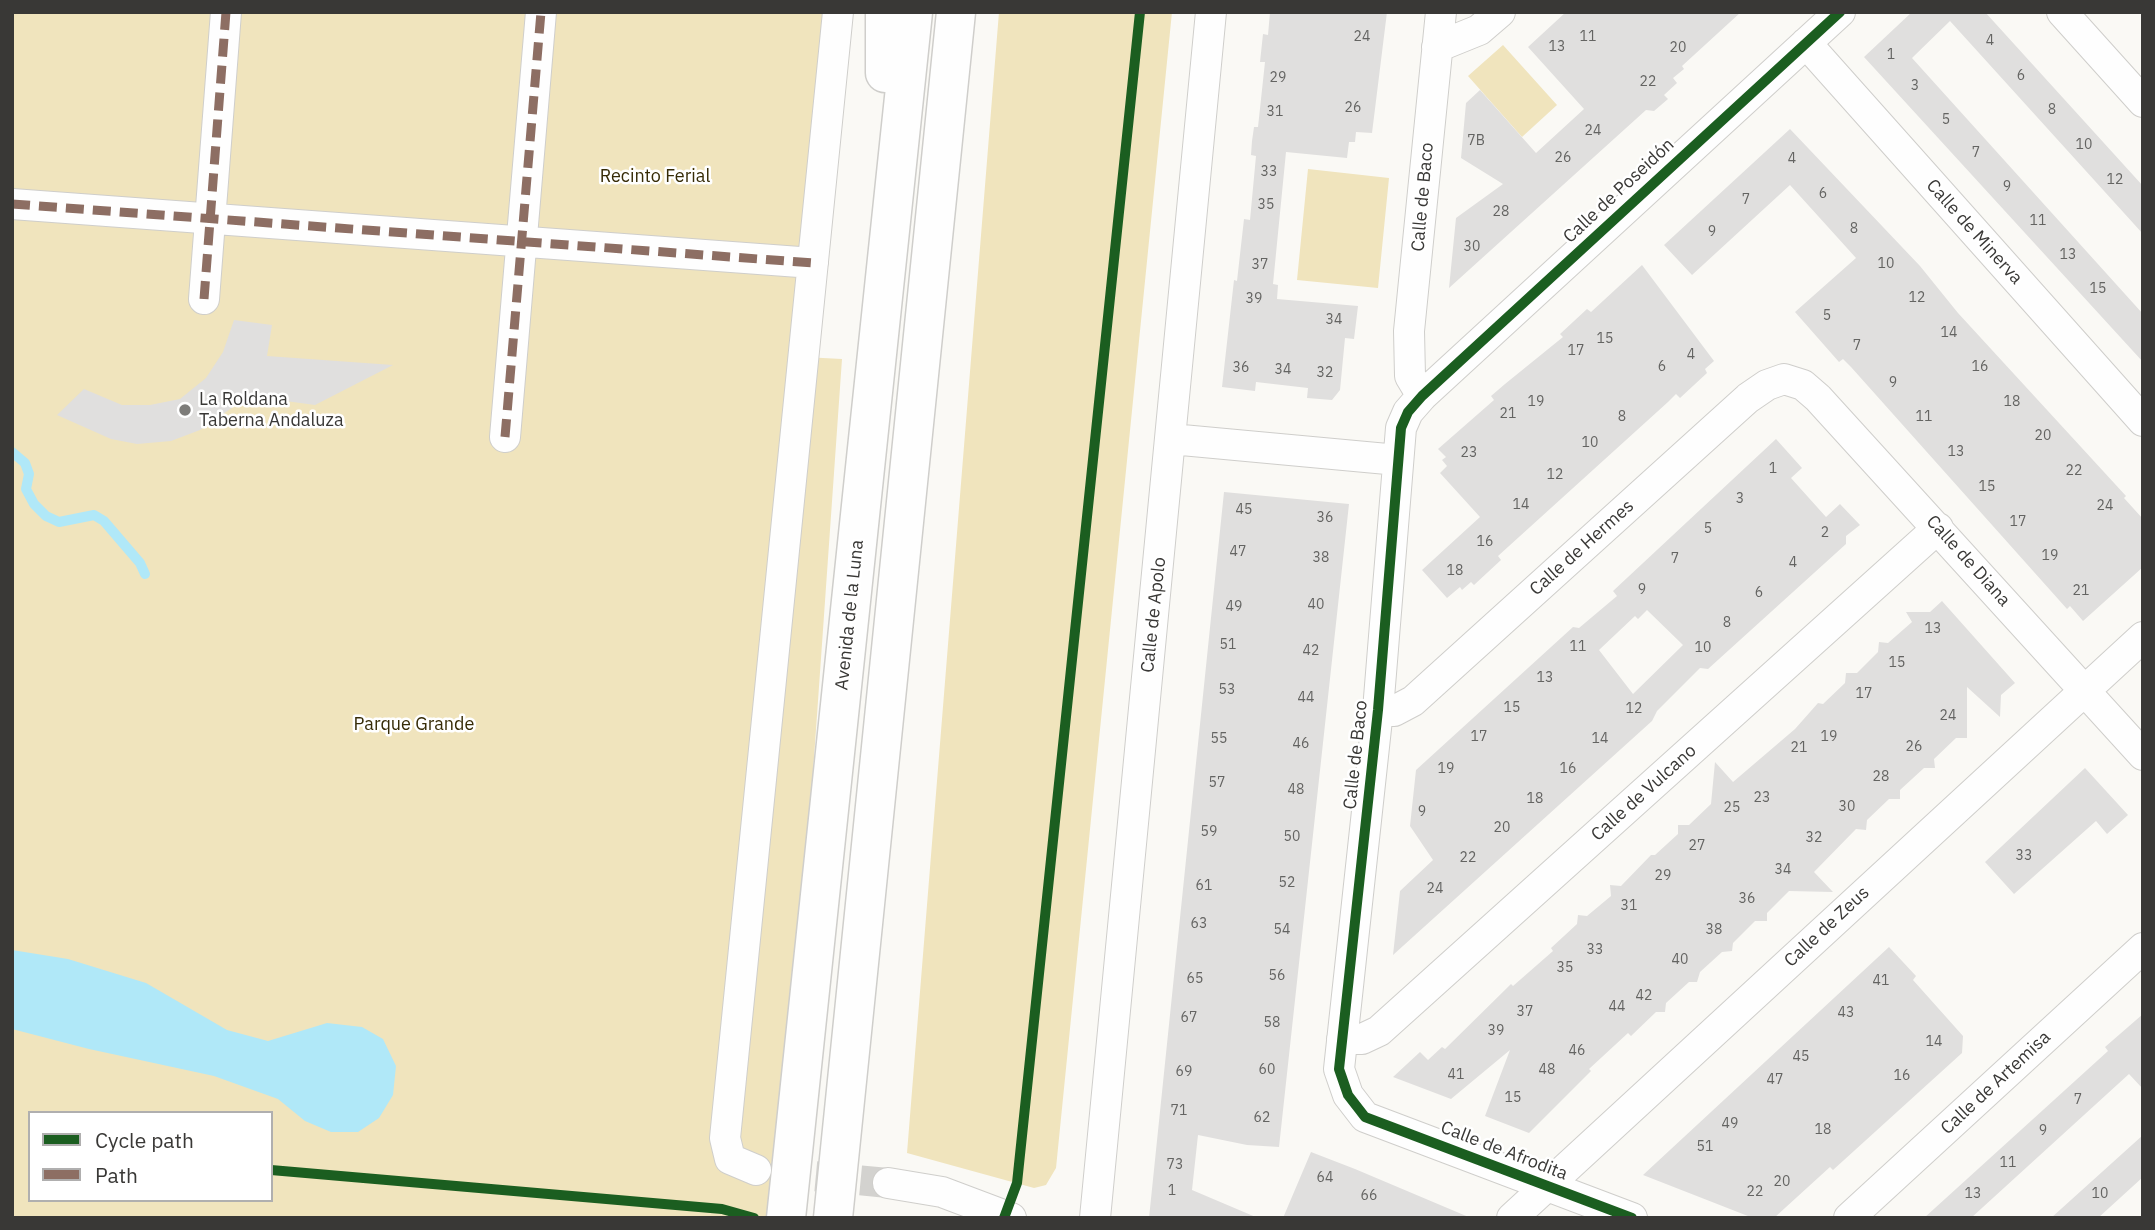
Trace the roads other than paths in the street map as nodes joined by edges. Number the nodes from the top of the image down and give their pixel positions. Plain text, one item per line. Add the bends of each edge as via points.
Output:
1 (226, 12) edge
2 (541, 12) edge
3 (838, 12) edge
4 (885, 12) edge
5 (913, 12) edge
6 (956, 12) edge
7 (980, 12) edge
8 (1211, 12) edge
9 (1441, 12) edge
10 (1500, 12) edge
11 (1840, 12) edge
12 (2062, 12) edge
13 (1806, 43) junction
14 (1437, 47) junction
15 (2143, 103) edge
16 (12, 204) edge
17 (210, 218) junction
18 (522, 241) junction
19 (813, 263) junction
20 (887, 273) junction
21 (929, 279) junction
22 (204, 299) dead end
23 (1784, 380) joint
24 (1422, 396) junction
25 (2143, 421) edge
26 (505, 436) dead end
27 (1171, 439) junction
28 (1398, 460) junction
29 (1938, 528) junction
30 (2143, 637) edge
31 (2084, 691) junction
32 (1378, 710) junction
33 (2143, 755) edge
34 (2143, 948) edge
35 (1342, 1039) junction
36 (1365, 1117) joint
37 (756, 1170) tunnel mouth
38 (888, 1183) tunnel mouth
39 (1547, 1186) junction
40 (786, 1218) edge
41 (833, 1218) edge
42 (1011, 1218) edge
43 (1095, 1218) edge
44 (1512, 1218) edge
45 (1632, 1218) edge
46 (1849, 1218) edge

1 - 17 street
2 - 18 street
3 - 19 street
4 - 20 main road
5 - 20 main road, Avenida de la Luna
6 - 21 main road
7 - 21 main road
8 - 27 street, Calle de Apolo
9 - 14 street, Calle de Baco
10 - 14 street via 1479,30
11 - 13 street, Calle de Poseidón
12 - 15 street
13 - 24 street, Calle de Poseidón
13 - 25 street, Calle de Minerva
14 - 24 street, Calle de Baco via 1409,331 1410,376
16 - 17 street
17 - 18 street
17 - 22 street
18 - 19 street
18 - 26 street
19 - 37 street via 725,1138 730,1159
20 - 40 main road, Avenida de la Luna
21 - 41 main road
23 - 29 street, Calle de Diana via 1803,385 1818,398
23 - 32 street, Calle de Hermes via 1766,385 1748,398 1413,701 1394,711
24 - 28 street, Calle de Baco via 1401,428
27 - 28 street
27 - 43 street, Calle de Apolo
28 - 32 street, Calle de Baco
29 - 31 street, Calle de Diana
29 - 35 street, Calle de Vulcano via 1379,1031 1362,1039
30 - 31 street, Calle de Zeus
31 - 33 street, Calle de Diana
31 - 39 street, Calle de Zeus
32 - 35 street, Calle de Baco
34 - 46 street, Calle de Artemisa
35 - 36 street, Calle de Baco via 1339,1069 1348,1095
36 - 39 street, Calle de Afrodita
38 - 42 street via 942,1192
39 - 44 street, Calle de Zeus
39 - 45 street, Calle de Afrodita

